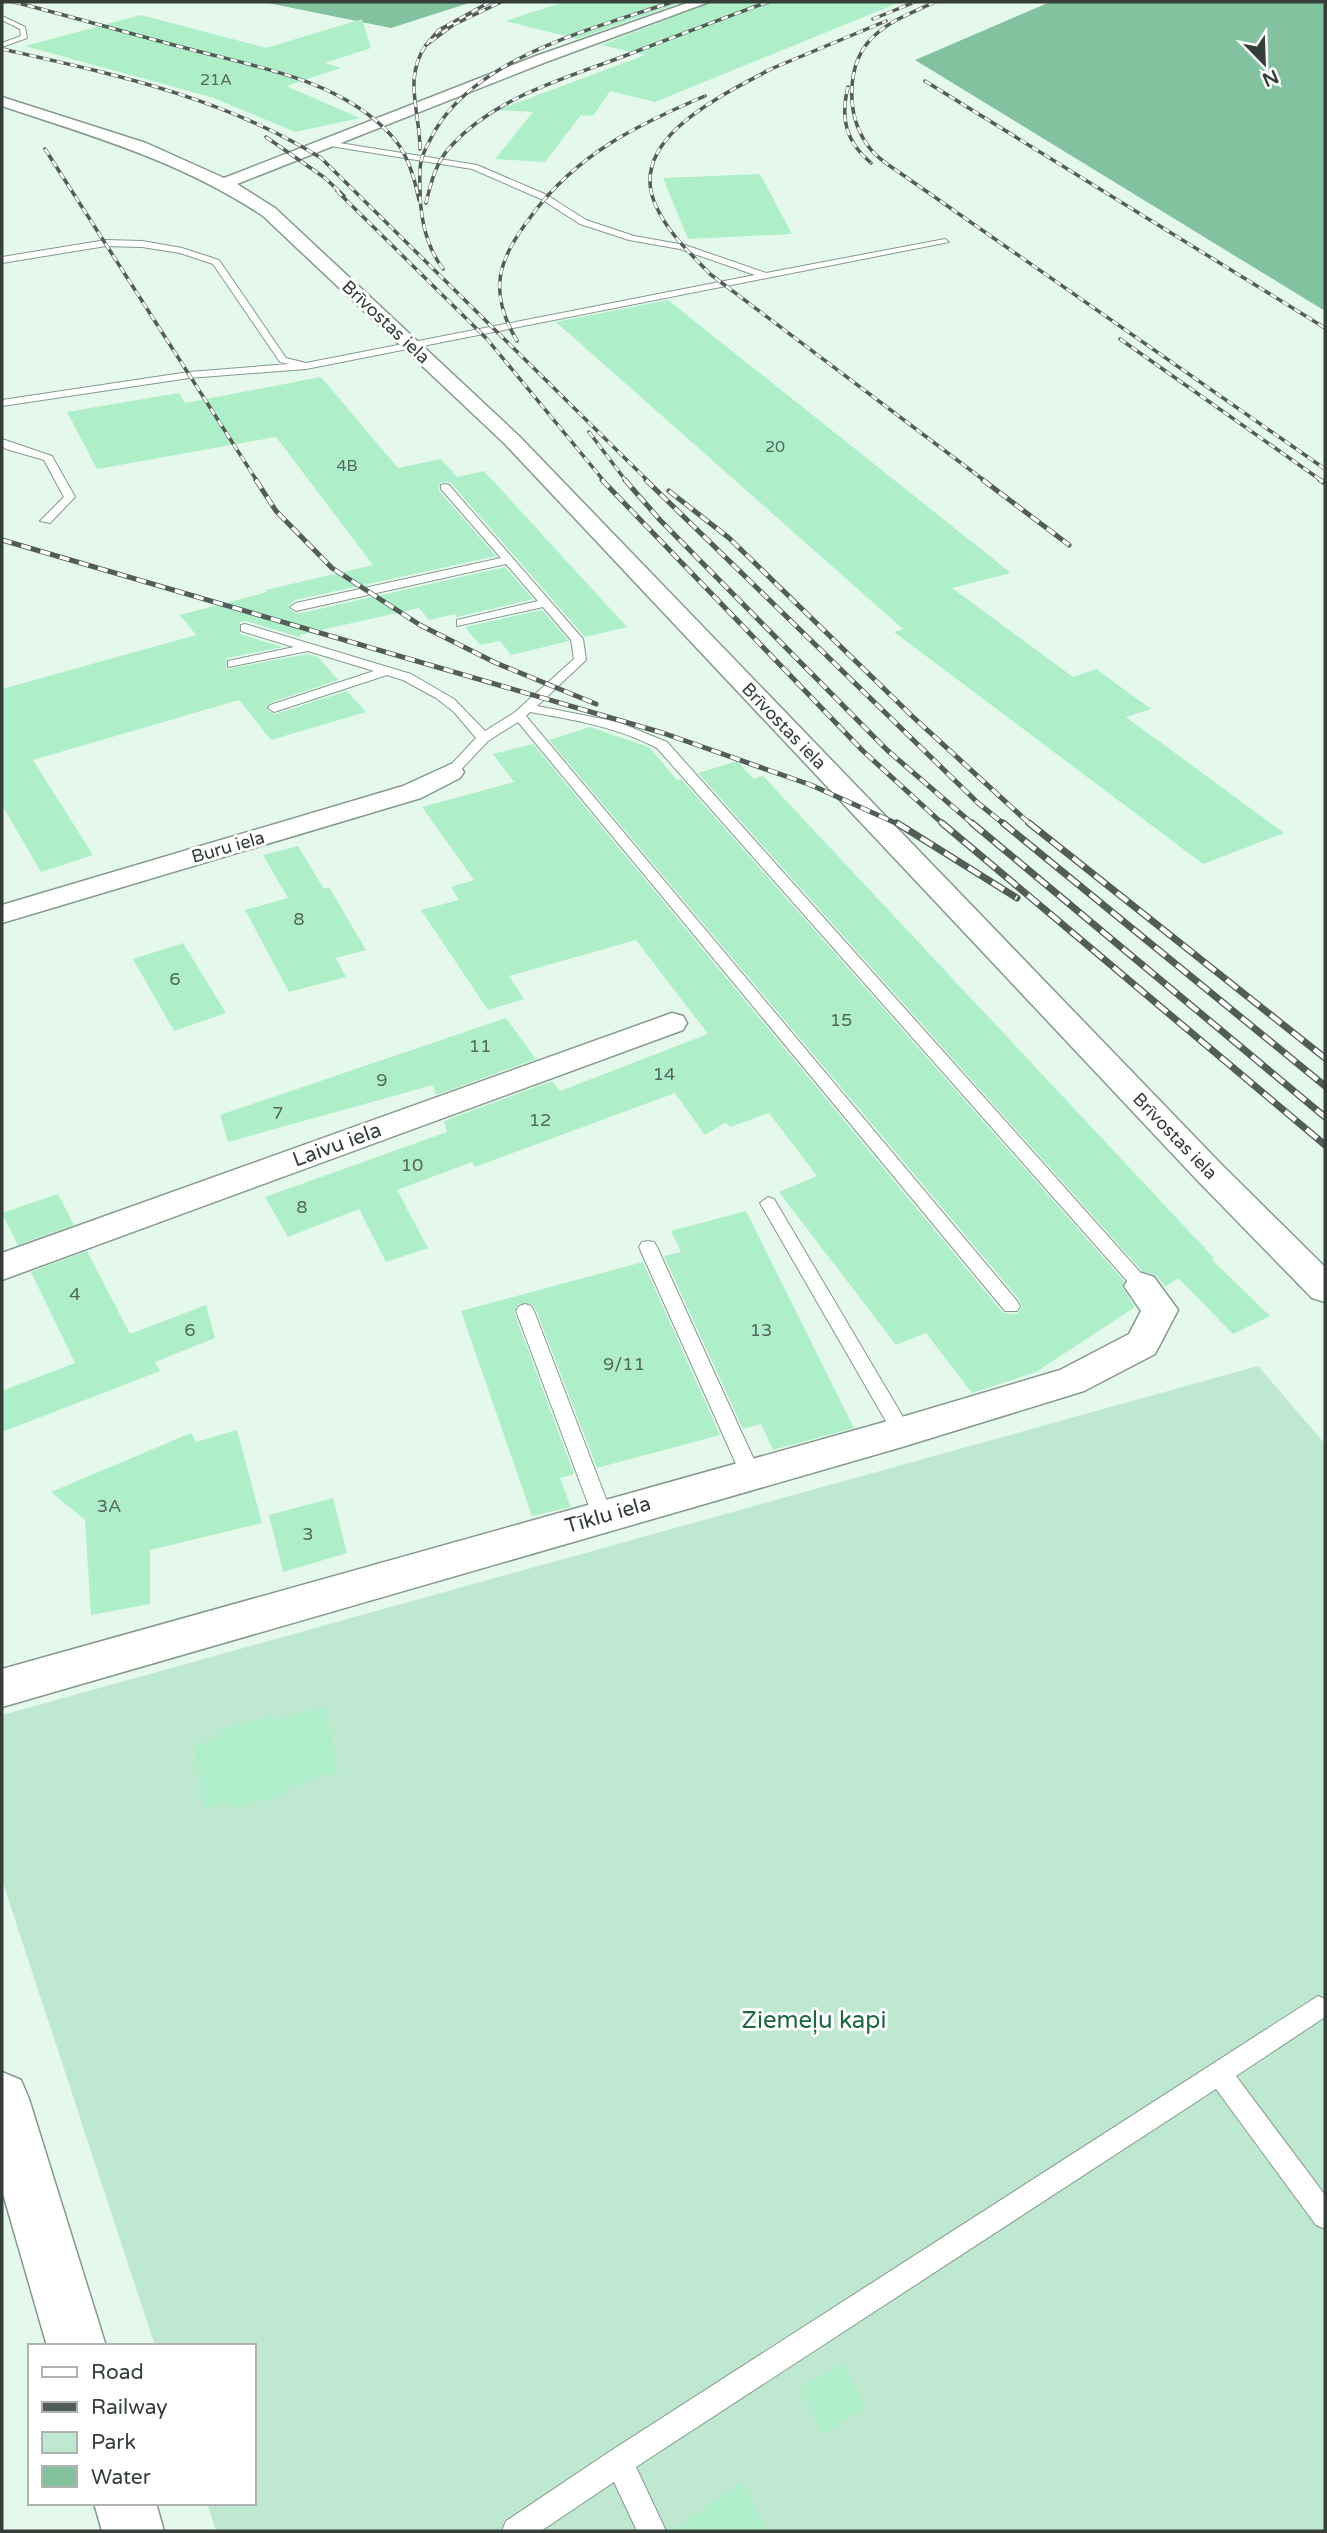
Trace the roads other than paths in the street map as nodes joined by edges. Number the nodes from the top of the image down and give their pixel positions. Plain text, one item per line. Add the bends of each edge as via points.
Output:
1 (702, 2) edge
2 (2, 18) edge
3 (2, 45) edge
4 (2, 101) edge
5 (40, 114) junction
6 (2, 120) edge
7 (327, 143) junction
8 (225, 183) junction
9 (945, 242) dead end
10 (2, 260) edge
11 (766, 276) junction
12 (411, 345) junction
13 (306, 366) junction
14 (2, 403) edge
15 (2, 442) edge
16 (445, 487) dead end
17 (46, 521) dead end
18 (508, 560) junction
19 (545, 603) junction
20 (296, 607) dead end
21 (461, 623) dead end
22 (245, 628) dead end
23 (312, 647) junction
24 (232, 664) dead end
25 (384, 672) junction
26 (274, 708) dead end
27 (523, 712) junction
28 (482, 738) junction
29 (450, 772) joint
30 (2, 914) edge
31 (672, 1023) dead end
32 (768, 1203) dead end
33 (649, 1247) dead end
34 (2, 1267) edge
35 (1142, 1286) joint
36 (1325, 1289) edge
37 (1011, 1306) dead end
38 (525, 1311) dead end
39 (902, 1432) junction
40 (751, 1475) junction
41 (603, 1517) junction
42 (2, 1688) edge
43 (1318, 2008) dead end
44 (1219, 2073) junction
45 (2, 2099) edge
46 (1325, 2216) edge
47 (76, 2344) edge
48 (619, 2462) junction
49 (126, 2505) edge
50 (133, 2531) edge
51 (516, 2531) edge
52 (652, 2531) edge

1 - 7 street
2 - 3 lane via 23,28 25,37
4 - 5 street, Brīvostas iela
5 - 6 street
5 - 8 street, Brīvostas iela
7 - 8 street
7 - 11 lane via 474,167 544,197 583,222 632,238 682,247
8 - 12 street, Brīvostas iela via 269,212
9 - 11 lane
10 - 13 lane via 106,243 142,244 216,262 283,360
11 - 12 lane
12 - 13 lane
12 - 36 street, Brīvostas iela via 512,440
13 - 14 lane via 189,375
15 - 17 lane via 48,458 70,497
16 - 18 lane
18 - 19 lane
18 - 20 lane
19 - 21 lane
19 - 27 lane via 578,639 580,660
22 - 23 lane
23 - 24 lane
23 - 25 lane
25 - 26 lane
25 - 28 lane via 426,685 463,710
27 - 28 lane
27 - 35 lane via 610,724 662,745
27 - 37 lane
28 - 29 lane
29 - 30 street, Buru iela via 412,792
31 - 34 street, Laivu iela
32 - 39 lane
33 - 40 lane
35 - 39 street, Tīklu iela via 1160,1310 1142,1343 1071,1381
38 - 41 lane
39 - 40 street, Tīklu iela
40 - 41 street, Tīklu iela
41 - 42 street, Tīklu iela
43 - 44 lane
44 - 46 lane
44 - 48 lane
45 - 47 main road
48 - 51 lane
48 - 52 lane
49 - 50 main road

